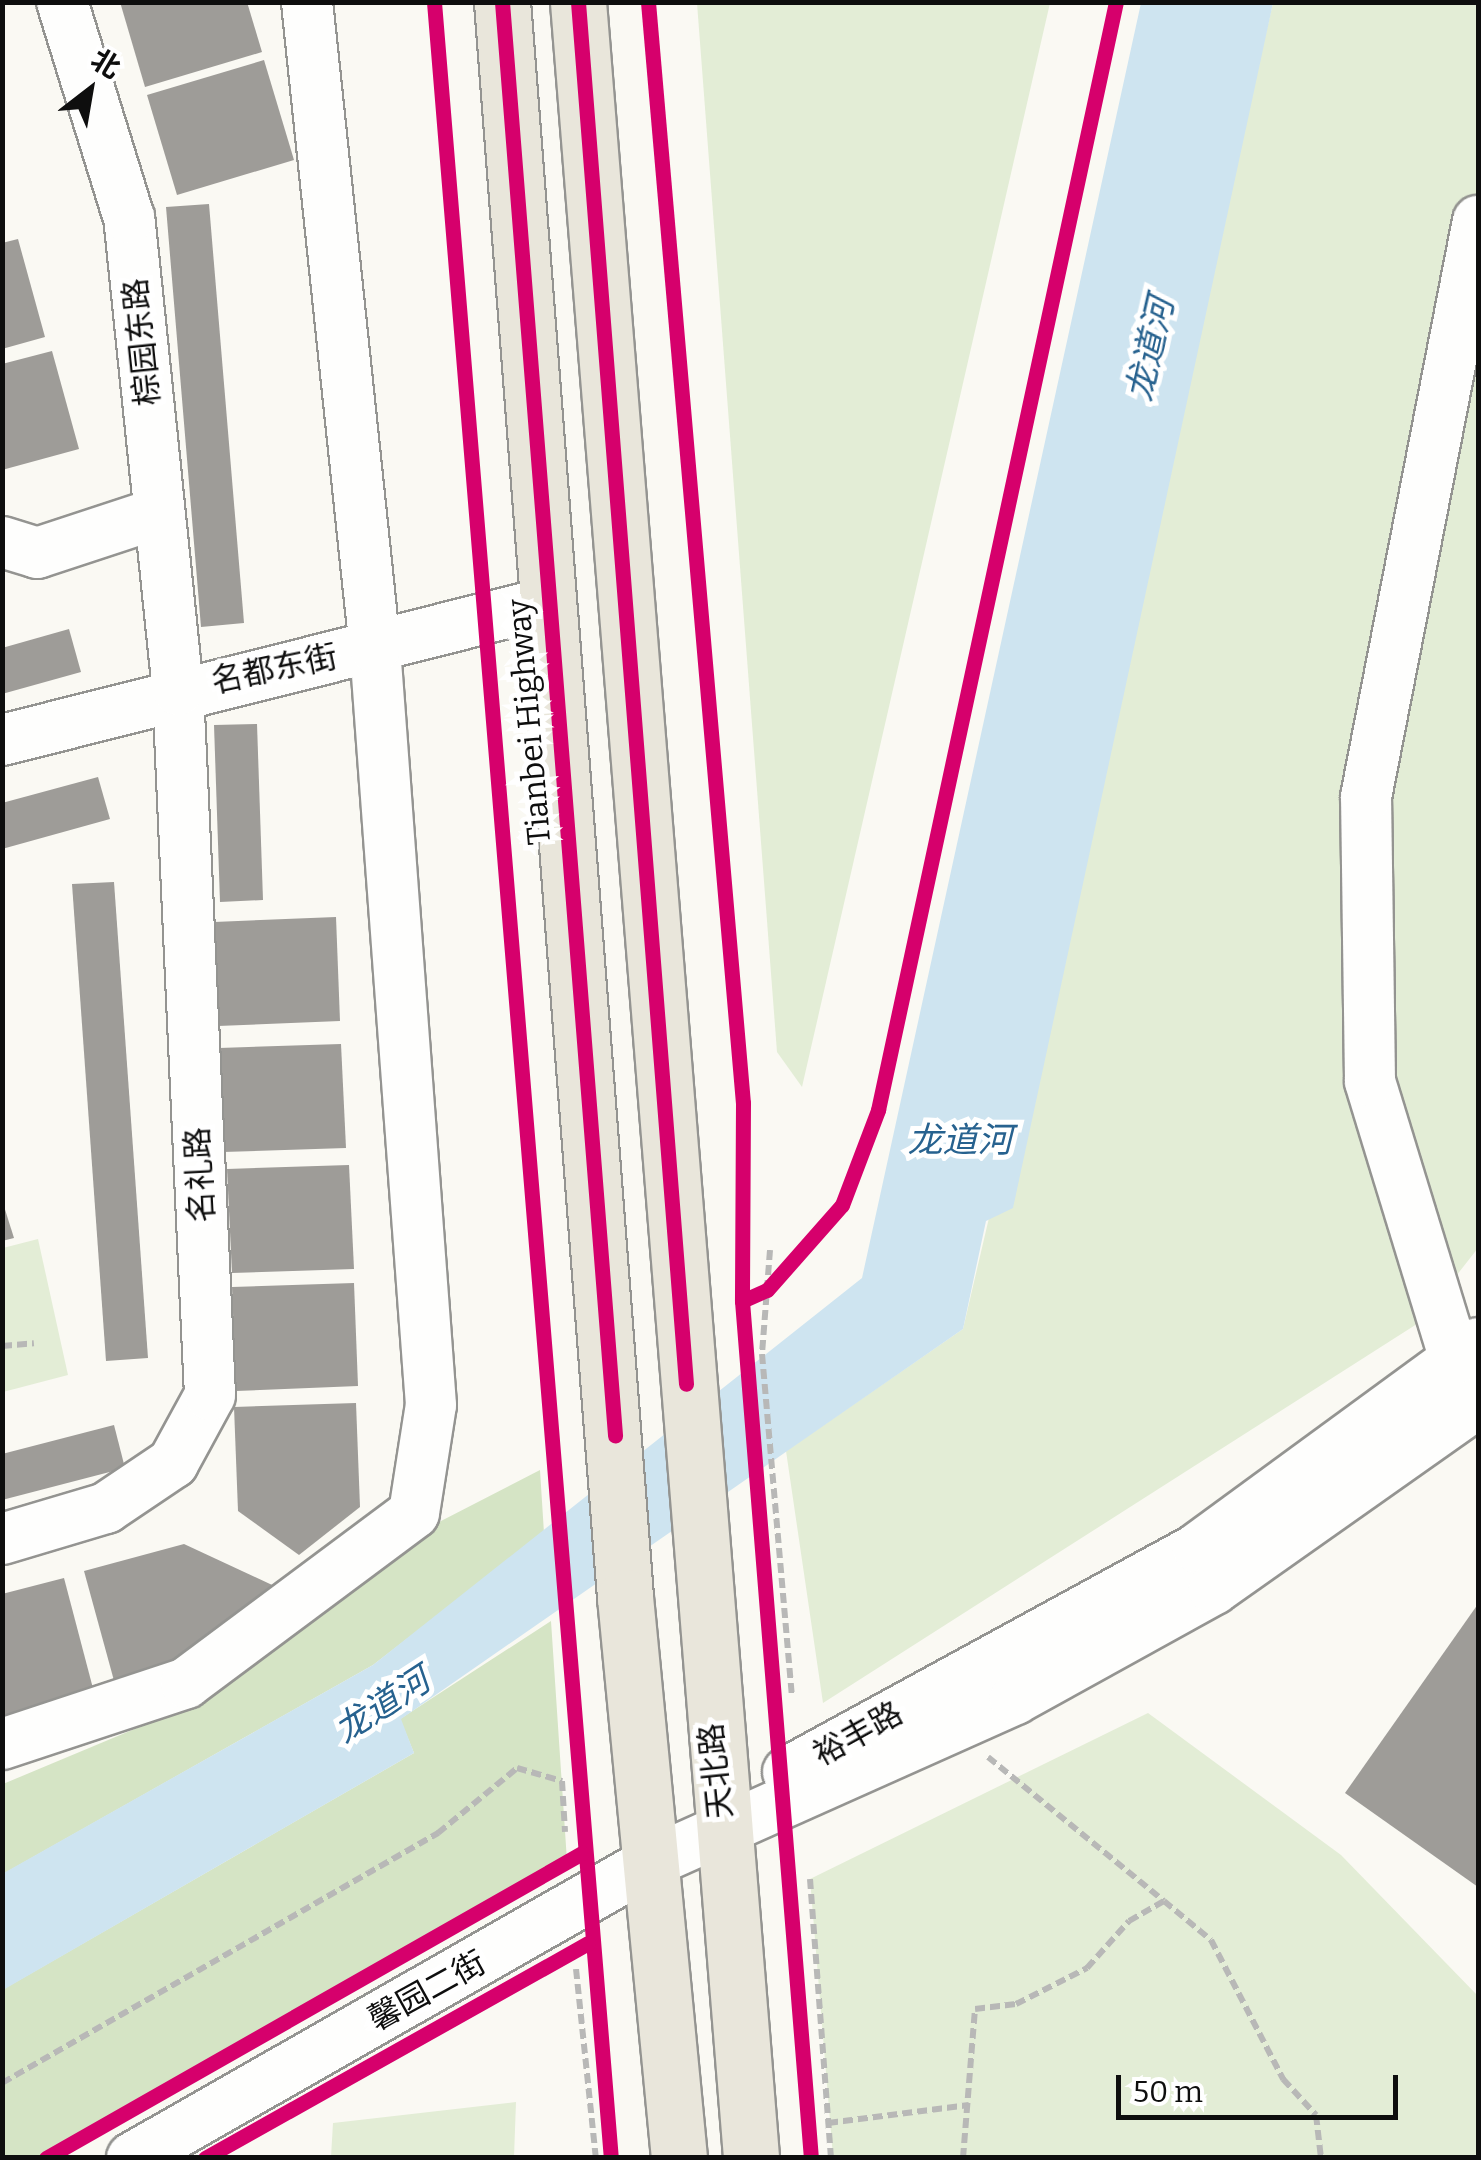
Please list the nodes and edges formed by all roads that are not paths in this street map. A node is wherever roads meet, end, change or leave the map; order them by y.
1 (62, 2) edge
2 (307, 2) edge
3 (502, 2) edge
4 (578, 2) edge
5 (1478, 221) edge
6 (159, 513) junction
7 (2, 542) edge
8 (546, 603) junction
9 (374, 648) junction
10 (178, 690) junction
11 (2, 740) edge
12 (1471, 1371) edge
13 (2, 1539) edge
14 (2, 1744) edge
15 (722, 1826) junction
16 (651, 1862) junction
17 (132, 2158) edge
18 (679, 2158) edge
19 (750, 2158) edge

1 - 6 street, 棕园东路
2 - 9 street
3 - 8 main road, Tianbei Highway
4 - 15 main road, 天北路
5 - 12 street
6 - 7 street
6 - 10 street, 棕园东路
8 - 9 street, 名都东街
8 - 16 main road, Tianbei Highway
9 - 10 street, 名都东街
9 - 14 street
10 - 11 street, 名都东街
10 - 13 street, 名礼路
12 - 15 street, 裕丰路
12 - 15 street, 裕丰路
15 - 16 street, 馨园二街
15 - 19 main road, 天北路
16 - 17 street, 馨园二街
16 - 18 main road

